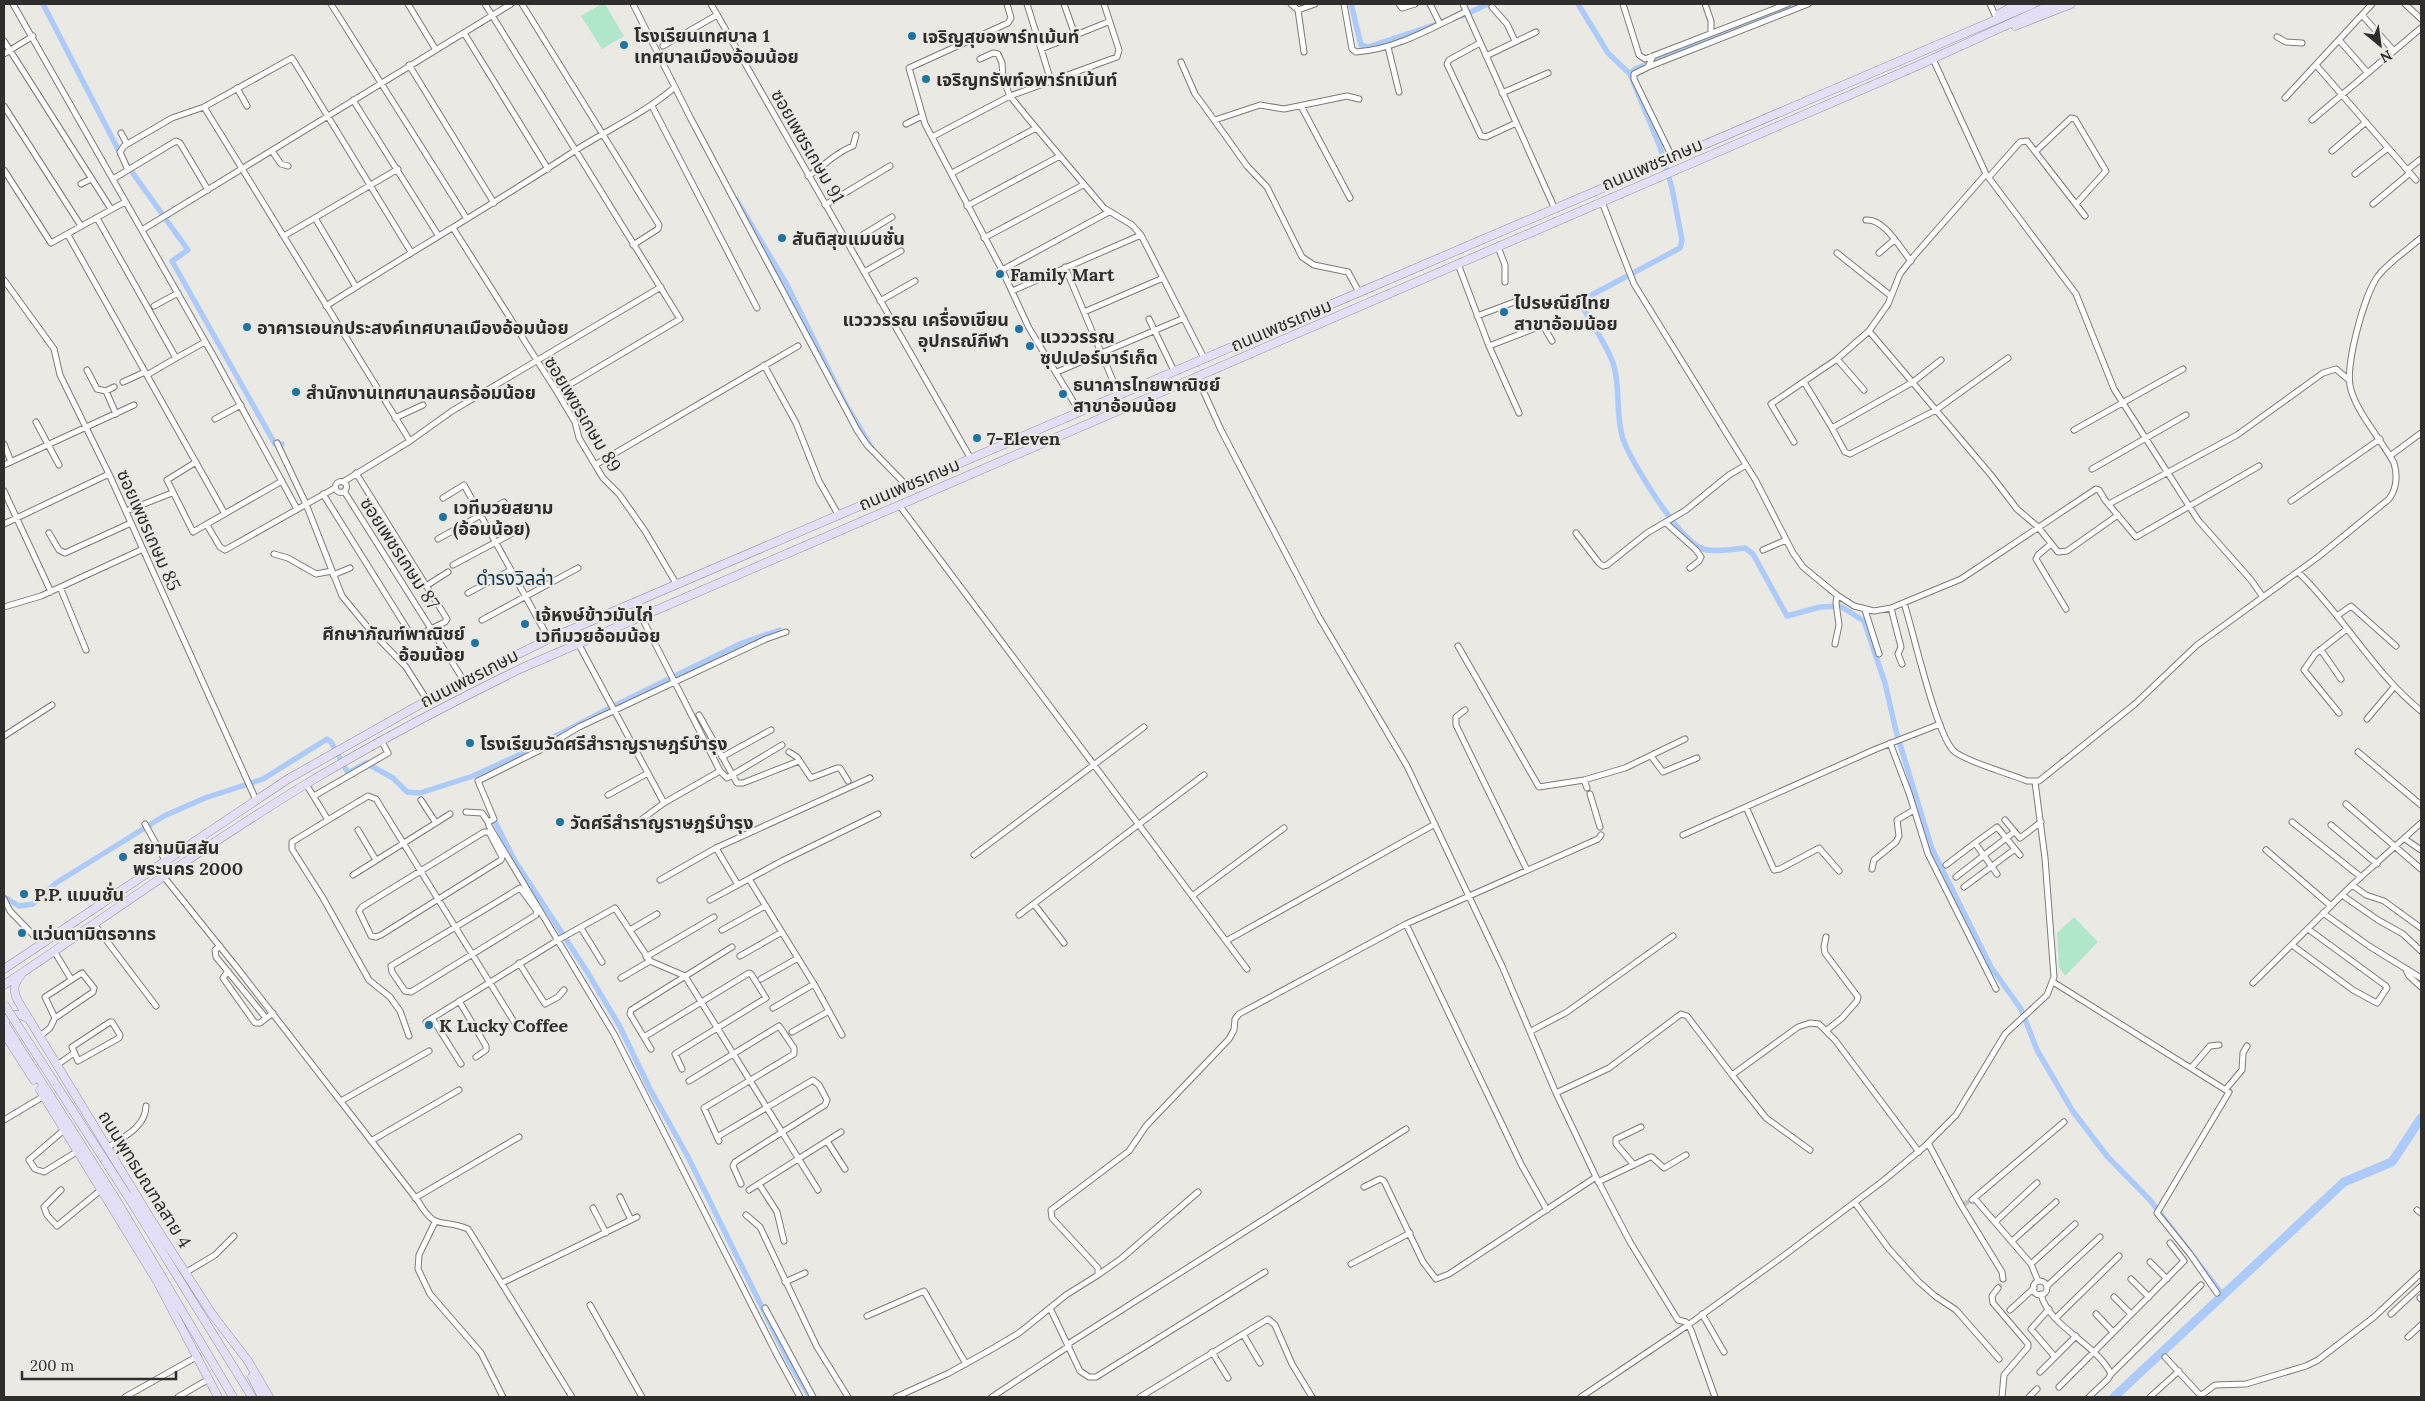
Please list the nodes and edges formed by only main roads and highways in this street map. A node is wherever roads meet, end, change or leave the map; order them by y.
1 (2017, 4) edge
2 (2033, 4) edge
3 (2053, 4) edge
4 (2071, 4) edge
5 (1972, 30) junction
6 (1976, 40) junction
7 (515, 656) junction
8 (522, 668) junction
9 (464, 681) junction
10 (442, 692) junction
11 (471, 693) junction
12 (449, 704) junction
13 (4, 960) edge
14 (15, 960) junction
15 (4, 969) edge
16 (23, 972) junction
17 (4, 985) edge
18 (4, 1004) edge
19 (29, 1019) junction
20 (4, 1023) edge
21 (4, 1033) edge
22 (232, 1340) junction
23 (234, 1366) junction
24 (220, 1397) edge
25 (233, 1397) edge
26 (252, 1397) edge
27 (260, 1397) edge
28 (269, 1397) edge

1 - 5 main road, ถนนเพชรเกษม
2 - 5 main road, ถนนเพชรเกษม
3 - 6 main road, ถนนเพชรเกษม
4 - 6 main road, ถนนเพชรเกษม
5 - 7 main road, ถนนเพชรเกษม
6 - 8 main road, ถนนเพชรเกษม
7 - 8 main road
7 - 9 main road, ถนนเพชรเกษม
8 - 11 main road, ถนนเพชรเกษม
9 - 10 main road, ถนนเพชรเกษม
9 - 11 main road
10 - 12 main road
10 - 14 main road, ถนนเพชรเกษม
11 - 12 main road, ถนนเพชรเกษม
12 - 16 main road, ถนนเพชรเกษม
13 - 14 main road
14 - 15 main road, ถนนเพชรเกษม
16 - 17 main road, ถนนเพชรเกษม
16 - 19 main road, ถนนพุทธมณฑลสาย 4
18 - 23 main road, ถนนพุทธมณฑลสาย 4, bridge
19 - 20 main road
19 - 22 main road, ถนนพุทธมณฑลสาย 4
20 - 25 main road, ถนนพุทธมณฑลสาย 4
21 - 24 main road
22 - 27 main road
22 - 28 main road, ถนนพุทธมณฑลสาย 4
23 - 26 main road, ถนนพุทธมณฑลสาย 4
23 - 27 main road

